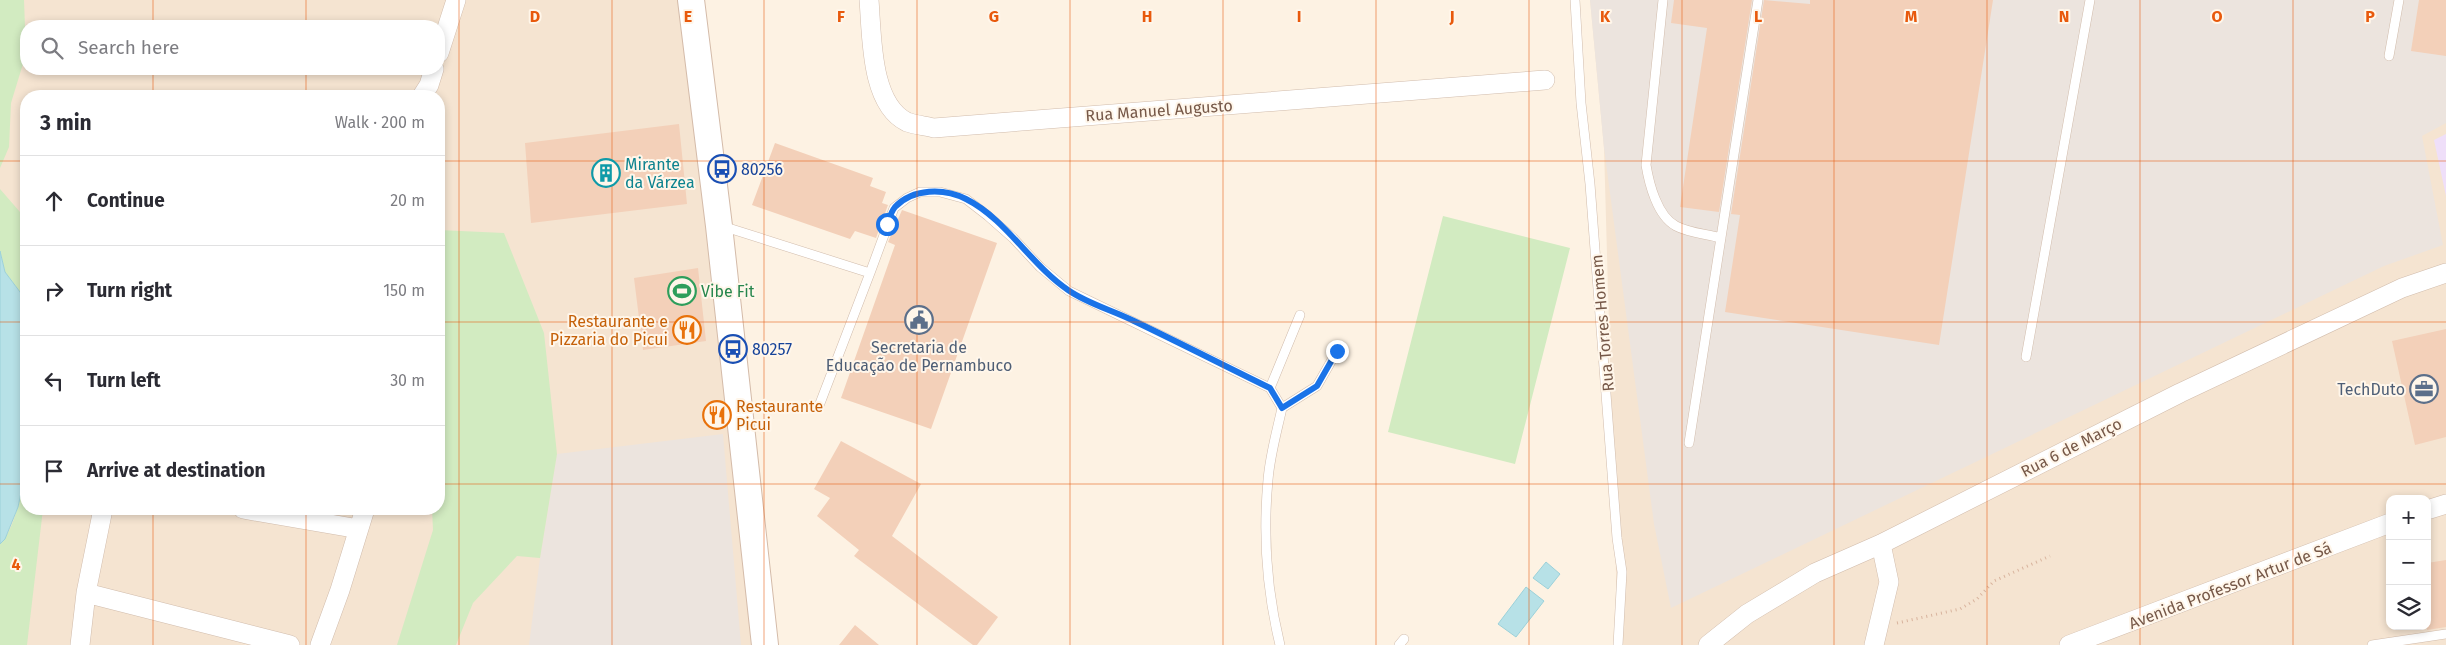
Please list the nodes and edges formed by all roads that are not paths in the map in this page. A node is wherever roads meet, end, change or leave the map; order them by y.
1 (456, 0) edge
2 (691, 0) edge
3 (869, 0) edge
4 (1575, 0) edge
5 (1663, 0) edge
6 (1758, 0) edge
7 (2090, 0) edge
8 (2399, 0) edge
9 (445, 34) edge
10 (2389, 56) dead end
11 (432, 75) edge
12 (1545, 80) dead end
13 (426, 90) edge
14 (719, 226) junction
15 (1721, 238) junction
16 (870, 273) junction
17 (2446, 273) edge
18 (1300, 315) dead end
19 (1337, 351) dead end
20 (2026, 356) dead end
21 (1270, 388) junction
22 (819, 406) dead end
23 (1282, 408) junction
24 (1689, 443) dead end
25 (2446, 504) edge
26 (2431, 509) edge
27 (102, 515) edge
28 (278, 515) edge
29 (363, 515) edge
30 (2386, 526) edge
31 (359, 529) junction
32 (1881, 544) junction
33 (86, 592) junction
34 (2446, 634) edge
35 (1875, 636) edge
36 (2389, 644) edge
37 (80, 645) edge
38 (290, 645) edge
39 (320, 645) edge
40 (765, 645) edge
41 (1280, 645) edge
42 (1618, 645) edge
43 (1708, 645) edge
44 (2069, 645) edge
45 (2372, 645) edge

1 - 9 street
2 - 14 main road
3 - 12 street, Rua Manuel Augusto
4 - 42 lane, Rua Torres Homem
5 - 15 lane
6 - 15 lane
7 - 20 lane
8 - 10 lane
11 - 13 street
14 - 16 lane
14 - 40 main road
15 - 24 lane
16 - 21 lane
16 - 22 lane
17 - 32 street, Rua 6 de Março
18 - 21 lane
19 - 23 lane
21 - 23 lane
23 - 41 lane
25 - 26 street
27 - 33 street
28 - 31 street
29 - 31 street
30 - 44 street, Avenida Professor Artur de Sá
31 - 39 street
32 - 35 street
32 - 43 street, Rua 6 de Março
33 - 37 street
33 - 38 street
34 - 36 lane
36 - 45 lane

